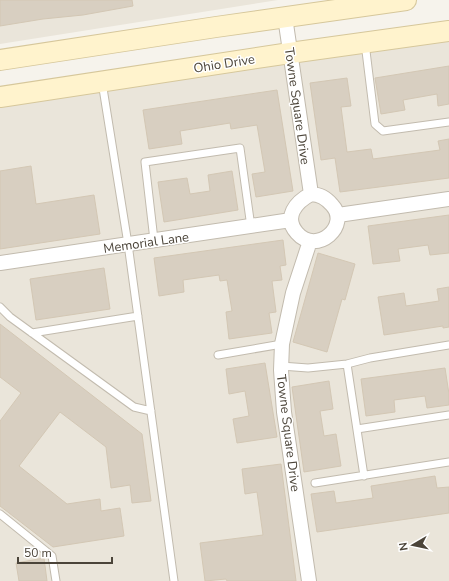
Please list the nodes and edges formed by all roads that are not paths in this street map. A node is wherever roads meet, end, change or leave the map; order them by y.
1 (406, 0) edge
2 (285, 17) junction
3 (449, 31) edge
4 (365, 43) junction
5 (290, 53) junction
6 (0, 60) edge
7 (102, 82) junction
8 (0, 97) edge
9 (449, 122) edge
10 (311, 194) junction
11 (449, 199) edge
12 (338, 215) junction
13 (291, 220) junction
14 (251, 227) junction
15 (154, 240) junction
16 (310, 241) junction
17 (128, 244) junction
18 (0, 263) edge
19 (0, 307) edge
20 (138, 316) junction
21 (32, 333) junction
22 (282, 344) junction
23 (449, 345) edge
24 (218, 356) dead end
25 (347, 364) junction
26 (281, 366) junction
27 (151, 411) junction
28 (449, 415) edge
29 (356, 429) junction
30 (449, 462) edge
31 (364, 476) junction
32 (315, 483) dead end
33 (0, 514) edge
34 (56, 581) edge
35 (174, 581) edge
36 (309, 581) edge

1 - 2 main road
2 - 5 street, Towne Square Drive
2 - 6 main road
3 - 4 main road, Ohio Drive
4 - 5 main road, Ohio Drive
4 - 9 lane
5 - 7 main road, Ohio Drive
5 - 10 street, Towne Square Drive
7 - 8 main road, Ohio Drive
7 - 17 lane
10 - 12 street
10 - 13 street
11 - 12 street
12 - 16 street
13 - 14 street, Memorial Lane
13 - 16 street
14 - 15 street, Memorial Lane
14 - 15 lane
15 - 17 street, Memorial Lane
16 - 22 street, Towne Square Drive
17 - 18 street, Memorial Lane
17 - 20 lane
19 - 21 lane
20 - 21 lane
20 - 27 lane
21 - 27 lane
22 - 24 lane
22 - 26 street, Towne Square Drive
23 - 25 lane
25 - 26 lane
25 - 29 lane
26 - 36 street, Towne Square Drive
27 - 35 lane
28 - 29 lane
29 - 31 lane
30 - 31 lane
31 - 32 lane
33 - 34 lane

